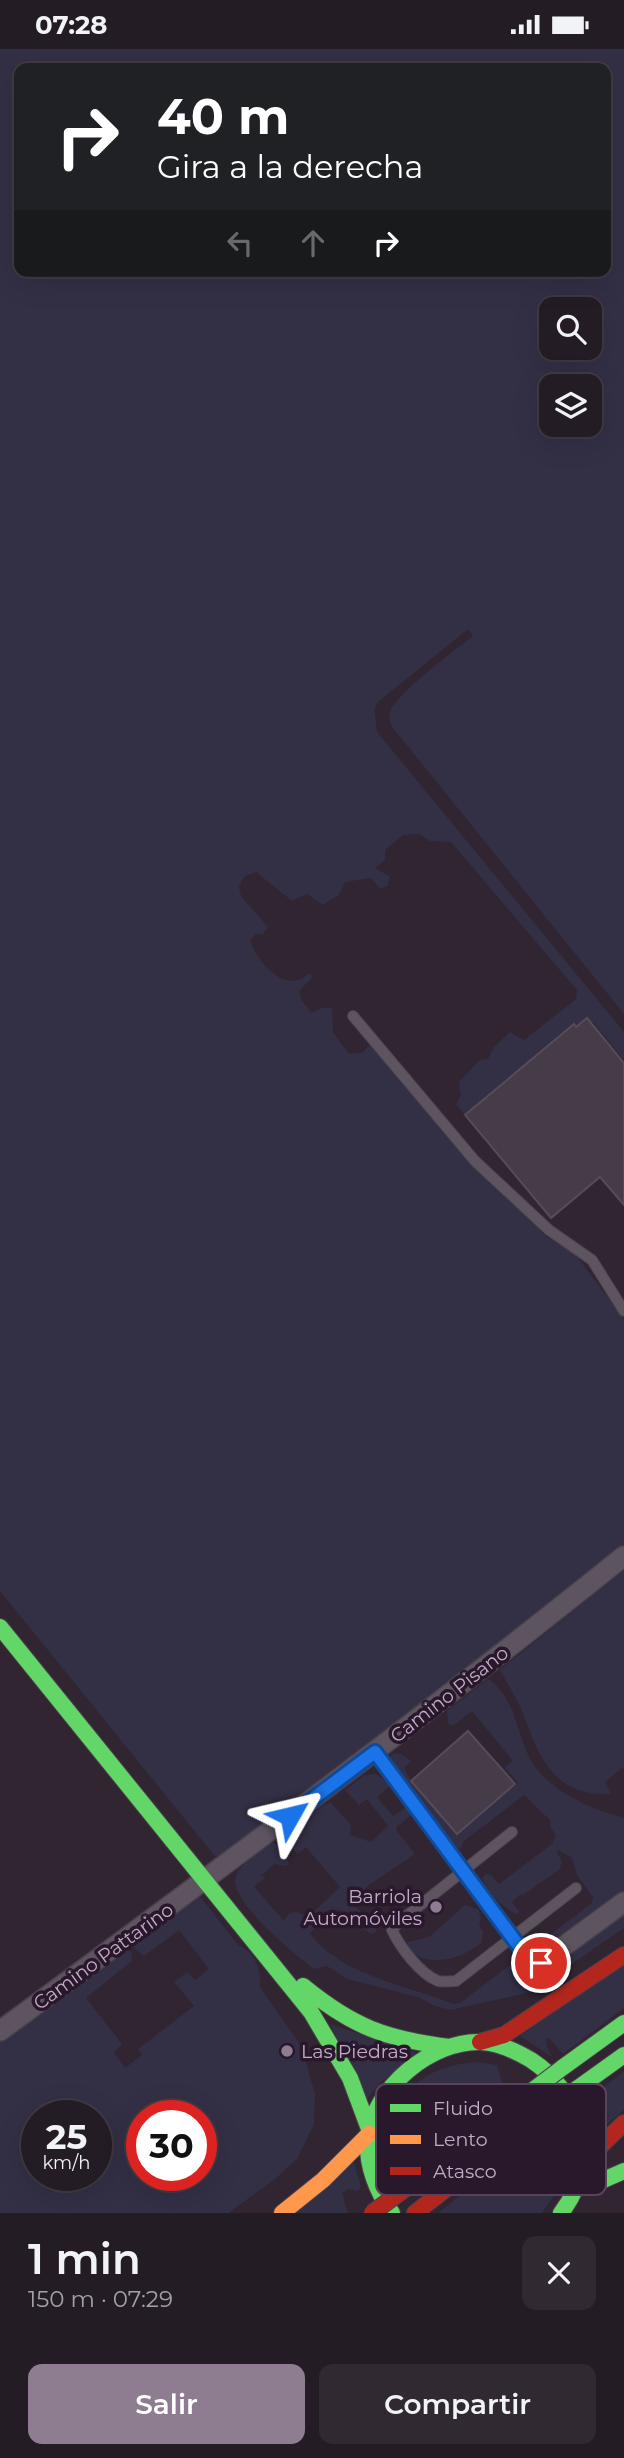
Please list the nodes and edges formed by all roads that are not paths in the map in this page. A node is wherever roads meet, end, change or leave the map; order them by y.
1 (353, 1016) dead end
2 (624, 1311) edge
3 (624, 1556) edge
4 (0, 1627) edge
5 (375, 1752) junction
6 (512, 1832) dead end
7 (464, 1871) junction
8 (205, 1881) junction
9 (576, 1888) dead end
10 (624, 1902) edge
11 (513, 1937) junction
12 (260, 1948) junction
13 (624, 1955) edge
14 (541, 1963) joint
15 (624, 2023) edge
16 (0, 2031) edge
17 (480, 2042) junction
18 (449, 2047) junction
19 (624, 2055) edge
20 (397, 2084) edge
21 (541, 2084) edge
22 (558, 2084) edge
23 (584, 2084) edge
24 (376, 2111) edge
25 (624, 2123) edge
26 (369, 2131) junction
27 (606, 2140) edge
28 (624, 2171) edge
29 (606, 2180) edge
30 (376, 2184) edge
31 (380, 2195) edge
32 (397, 2195) edge
33 (438, 2195) edge
34 (571, 2195) edge
35 (574, 2195) edge
36 (420, 2209) edge
37 (282, 2213) edge
38 (372, 2213) edge
39 (392, 2213) edge
40 (561, 2213) edge
41 (570, 2213) edge

1 - 2 lane
3 - 5 street, Camino Pisano
4 - 8 main road
5 - 7 lane
5 - 8 street, Camino Pisano
6 - 7 lane
7 - 11 lane
7 - 11 lane
8 - 12 main road
8 - 16 street, Camino Pattarino
9 - 11 lane
10 - 14 street
11 - 14 lane
12 - 18 main road
12 - 26 main road
13 - 17 main road
15 - 21 main road, bridge
17 - 18 main road
17 - 22 main road
18 - 20 main road
19 - 23 main road, bridge
24 - 26 main road
25 - 27 main road
26 - 30 main road
26 - 37 main road
28 - 29 main road
31 - 39 main road
32 - 38 main road, bridge
33 - 36 main road, bridge
34 - 40 main road
35 - 41 main road

